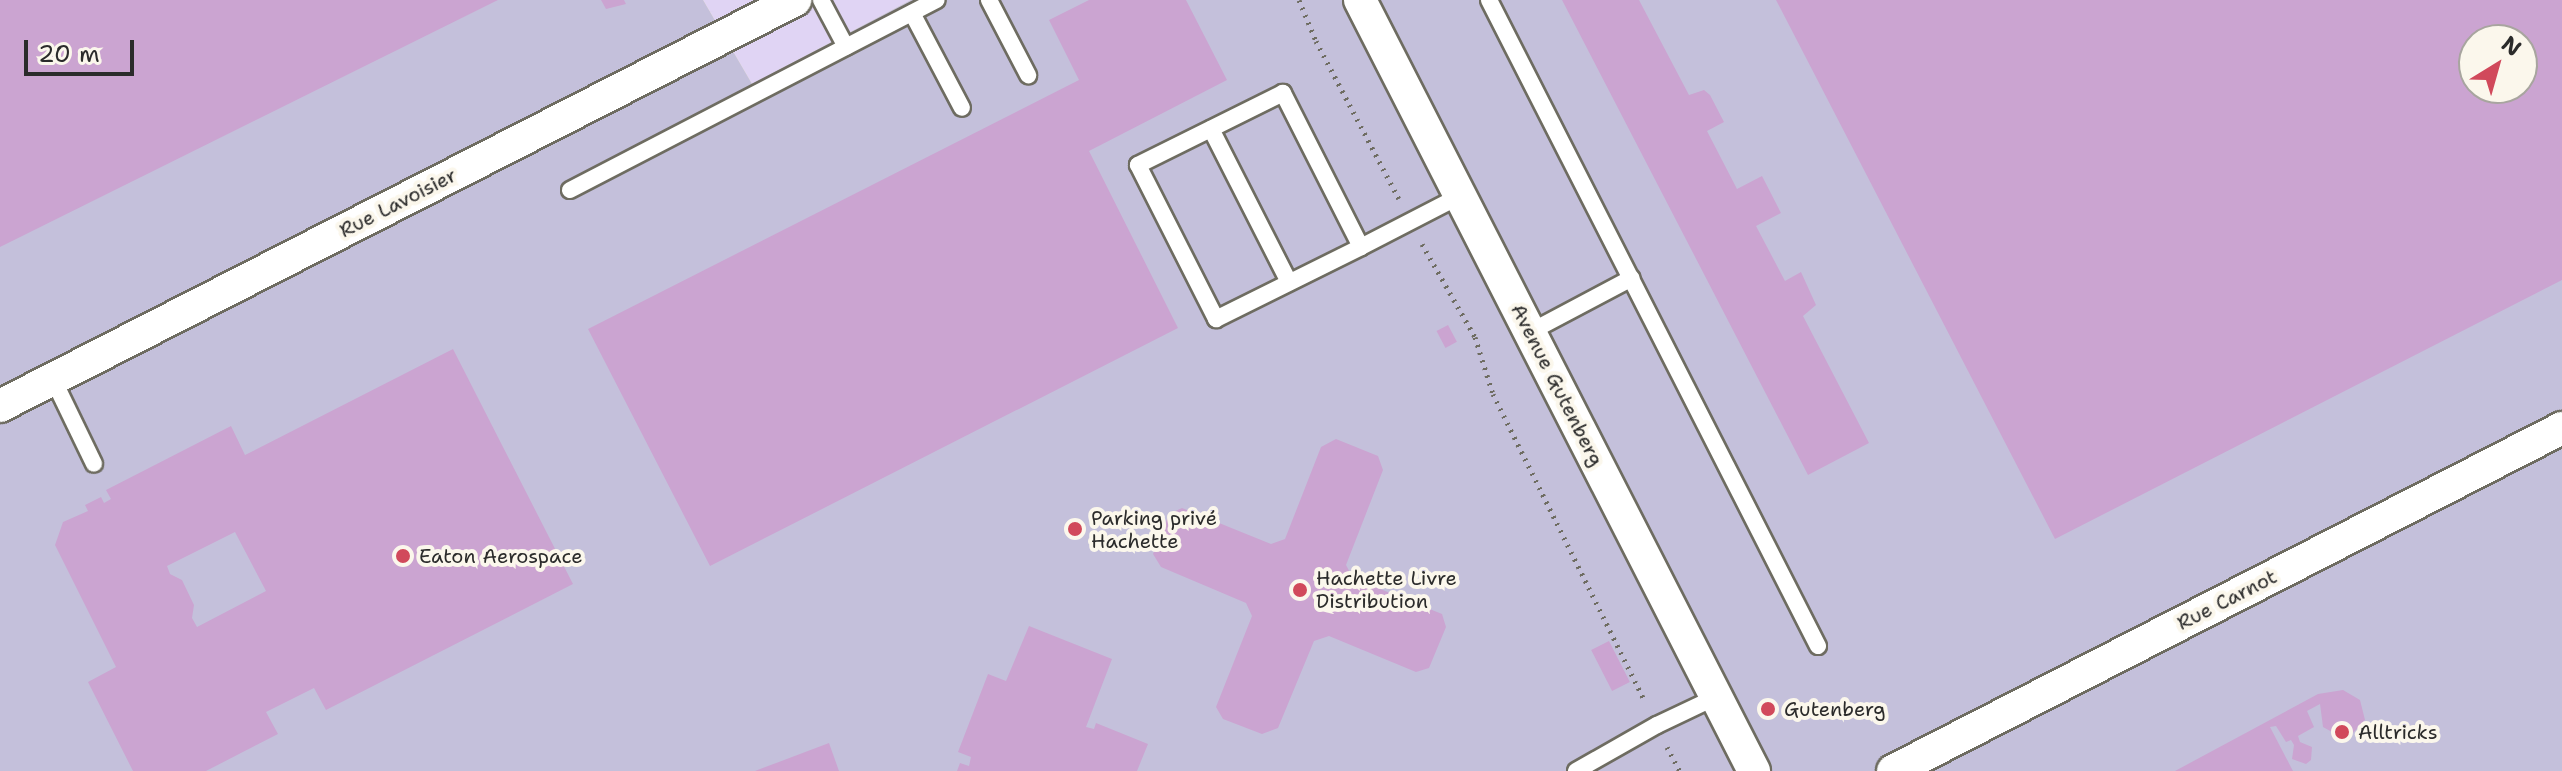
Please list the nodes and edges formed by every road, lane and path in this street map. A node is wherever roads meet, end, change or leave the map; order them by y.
1 (795, 0) edge
2 (821, 0) edge
3 (937, 0) edge
4 (989, 0) edge
5 (1299, 0) edge
6 (1360, 0) edge
7 (1489, 0) edge
8 (912, 13) junction
9 (846, 47) junction
10 (1028, 75) dead end
11 (962, 108) dead end
12 (1211, 129) junction
13 (570, 190) dead end
14 (1460, 196) junction
15 (1411, 221) junction
16 (1361, 247) junction
17 (1632, 278) junction
18 (1289, 282) junction
19 (1530, 332) junction
20 (53, 379) junction
21 (0, 406) edge
22 (2562, 428) edge
23 (94, 464) dead end
24 (1818, 646) dead end
25 (1716, 697) junction
26 (1657, 725) junction
27 (1576, 771) edge
28 (1680, 771) edge
29 (1754, 771) edge
30 (1893, 771) edge

1 - 20 street, Rue Lavoisier
2 - 9 lane
3 - 8 lane
4 - 10 lane
5 - 15 path
6 - 14 street, Avenue Gutenberg
7 - 17 lane
8 - 9 lane
8 - 11 lane
9 - 13 lane
12 - 16 lane
12 - 18 lane
12 - 18 lane
14 - 15 lane
14 - 19 street, Avenue Gutenberg
15 - 16 lane
15 - 26 path
16 - 18 lane
17 - 19 lane
17 - 24 lane
19 - 25 street, Avenue Gutenberg
20 - 21 street, Rue Lavoisier
20 - 23 lane
22 - 30 street, Rue Carnot
25 - 26 lane
25 - 29 street, Avenue Gutenberg
26 - 27 lane
26 - 28 path

